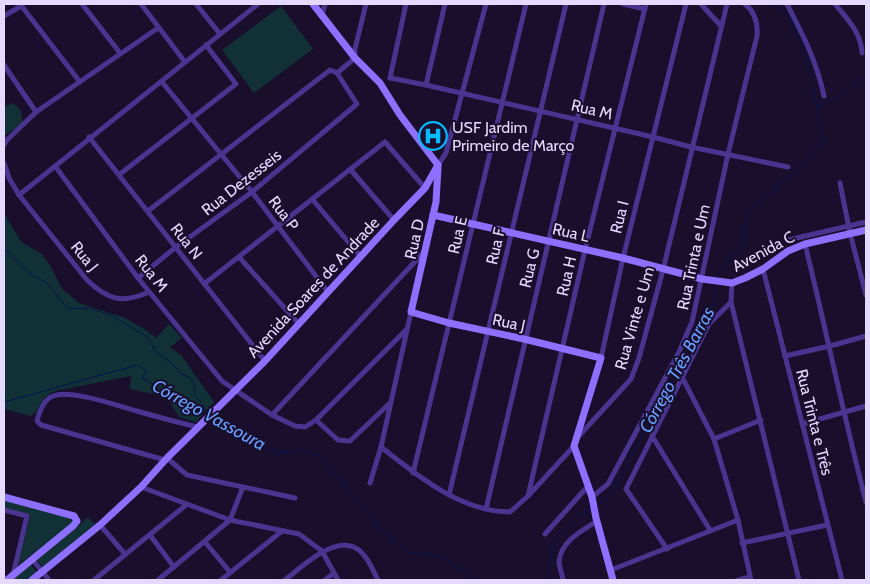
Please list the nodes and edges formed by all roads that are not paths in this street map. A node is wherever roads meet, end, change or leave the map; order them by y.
1 (82, 4) edge
2 (141, 4) edge
3 (196, 4) edge
4 (258, 4) edge
5 (313, 4) edge
6 (325, 4) edge
7 (366, 4) edge
8 (406, 4) edge
9 (446, 4) edge
10 (486, 4) edge
11 (526, 4) edge
12 (566, 4) edge
13 (604, 4) edge
14 (623, 4) edge
15 (686, 4) edge
16 (701, 4) edge
17 (727, 4) edge
18 (745, 4) edge
19 (787, 4) edge
20 (835, 4) edge
21 (20, 5) edge
22 (645, 6) edge
23 (322, 15) junction
24 (4, 16) edge
25 (720, 25) junction
26 (158, 28) junction
27 (220, 34) junction
28 (206, 46) junction
29 (120, 53) junction
30 (862, 53) dead end
31 (355, 58) junction
32 (185, 62) junction
33 (4, 65) edge
34 (337, 73) junction
35 (390, 78) junction
36 (80, 82) junction
37 (162, 82) junction
38 (380, 83) junction
39 (426, 85) junction
40 (461, 93) junction
41 (824, 96) dead end
42 (502, 103) junction
43 (540, 111) junction
44 (36, 112) junction
45 (193, 118) junction
46 (577, 120) junction
47 (615, 129) junction
48 (89, 137) junction
49 (653, 137) junction
50 (4, 145) edge
51 (691, 147) junction
52 (221, 154) junction
53 (728, 154) junction
54 (4, 163) edge
55 (438, 165) junction
56 (55, 166) junction
57 (788, 167) dead end
58 (350, 169) junction
59 (120, 174) junction
60 (840, 183) dead end
61 (426, 188) junction
62 (252, 192) junction
63 (19, 195) junction
64 (312, 199) junction
65 (148, 211) junction
66 (433, 215) junction
67 (394, 220) junction
68 (866, 222) edge
69 (472, 224) junction
70 (278, 226) junction
71 (850, 230) junction
72 (866, 230) edge
73 (511, 233) junction
74 (788, 240) dead end
75 (548, 241) junction
76 (805, 244) junction
77 (176, 247) junction
78 (585, 250) junction
79 (425, 251) junction
80 (239, 257) junction
81 (361, 257) junction
82 (623, 258) junction
83 (763, 269) junction
84 (662, 270) junction
85 (138, 278) junction
86 (702, 279) junction
87 (732, 282) junction
88 (204, 284) junction
89 (149, 292) junction
90 (328, 292) junction
91 (866, 295) edge
92 (731, 302) junction
93 (411, 312) junction
94 (449, 323) junction
95 (299, 324) junction
96 (406, 330) junction
97 (487, 332) junction
98 (866, 336) edge
99 (524, 339) junction
100 (830, 346) junction
101 (562, 349) junction
102 (785, 356) junction
103 (601, 358) junction
104 (265, 361) junction
105 (682, 377) junction
106 (234, 391) junction
107 (390, 403) junction
108 (866, 406) edge
109 (844, 412) junction
110 (272, 415) junction
111 (316, 420) junction
112 (760, 420) junction
113 (802, 424) junction
114 (200, 425) junction
115 (652, 436) junction
116 (578, 437) junction
117 (714, 439) junction
118 (574, 446) junction
119 (381, 447) junction
120 (166, 459) junction
121 (413, 473) junction
122 (370, 483) dead end
123 (589, 485) junction
124 (141, 487) junction
125 (243, 487) junction
126 (449, 495) junction
127 (528, 496) junction
128 (4, 497) edge
129 (294, 498) dead end
130 (593, 500) junction
131 (866, 502) edge
132 (186, 505) junction
133 (486, 509) junction
134 (4, 510) edge
135 (230, 520) junction
136 (597, 520) junction
137 (738, 520) junction
138 (100, 525) junction
139 (828, 525) junction
140 (710, 530) junction
141 (282, 531) junction
142 (788, 533) junction
143 (545, 534) dead end
144 (150, 535) junction
145 (204, 542) junction
146 (742, 544) junction
147 (667, 549) junction
148 (322, 551) junction
149 (125, 554) junction
150 (32, 559) junction
151 (174, 567) junction
152 (611, 570) junction
153 (42, 572) junction
154 (230, 572) junction
155 (334, 573) junction
156 (13, 575) junction
157 (223, 579) edge
158 (751, 579) edge
159 (7, 580) edge
160 (32, 580) edge
161 (49, 580) edge
162 (94, 580) edge
163 (158, 580) edge
164 (285, 580) edge
165 (324, 580) edge
166 (338, 580) edge
167 (378, 580) edge
168 (563, 580) edge
169 (613, 580) edge
170 (738, 580) edge
171 (799, 580) edge
172 (842, 580) edge

1 - 29 street
2 - 26 street
3 - 27 street
4 - 27 street
5 - 23 street
6 - 23 street
7 - 31 street
8 - 35 street
9 - 39 street
10 - 40 street, Rua D
11 - 42 street, Rua E
12 - 43 street, Rua F
13 - 46 street, Rua G
14 - 22 street
15 - 49 street, Rua I
16 - 25 street
17 - 25 street, Rua Vinte e Um
18 - 53 street, Rua Trinta e Um
19 - 41 street
20 - 30 street
21 - 24 street
21 - 36 street
22 - 47 street, Rua H
23 - 31 street
25 - 51 street, Rua Vinte e Um
26 - 29 street
26 - 32 street
27 - 28 street
28 - 32 street
28 - 45 street
29 - 36 street
31 - 34 street
31 - 38 street
32 - 37 street
33 - 44 street
34 - 52 street
34 - 62 street, Rua Dezesseis
35 - 38 street
35 - 39 street, Rua M
36 - 44 street
37 - 45 street, Rua P
37 - 48 street
38 - 55 street
39 - 40 street, Rua M
40 - 42 street, Rua M
40 - 55 street, Rua D
42 - 43 street, Rua M
42 - 69 street, Rua E
43 - 46 street, Rua M
43 - 73 street, Rua F
44 - 50 street
45 - 52 street, Rua P
45 - 59 street
46 - 47 street, Rua M
46 - 75 street, Rua G
47 - 49 street, Rua M
47 - 78 street, Rua H
48 - 56 street
48 - 59 street, Rua N
49 - 51 street, Rua M
49 - 82 street, Rua I
51 - 53 street, Rua M
51 - 84 street, Rua Vinte e Um
52 - 62 street, Rua P
52 - 65 street
53 - 57 street, Rua M
53 - 86 street, Rua Trinta e Um
54 - 63 street, Rua J
55 - 61 street, Avenida Soares de Andrade
55 - 66 street, Rua D
56 - 63 street
56 - 85 street, Rua M
58 - 61 street
58 - 64 street
58 - 67 street
59 - 65 street, Rua N
60 - 71 street
61 - 67 street, Avenida Soares de Andrade
62 - 70 street, Rua P
62 - 77 street, Rua Dezesseis
63 - 89 street, Rua J
64 - 70 street
64 - 81 street
65 - 77 street, Rua N
66 - 69 street, Rua L
66 - 79 street, Rua D
67 - 81 street, Avenida Soares de Andrade
68 - 71 street
69 - 73 street, Rua L
69 - 94 street, Rua E
70 - 80 street
70 - 90 street, Rua P
71 - 72 street, Avenida C
71 - 74 street
71 - 76 street, Avenida C
71 - 91 street
73 - 75 street, Rua L
73 - 97 street, Rua F
75 - 78 street, Rua L
75 - 99 street, Rua G
76 - 83 street, Avenida C
76 - 100 street
77 - 85 street, Rua Dezesseis
77 - 88 street, Rua N
78 - 82 street, Rua L
78 - 101 street, Rua H
79 - 93 street, Rua D
79 - 110 street
80 - 88 street
80 - 95 street
81 - 90 street, Avenida Soares de Andrade
82 - 84 street, Rua L
82 - 103 street, Rua I
83 - 87 street, Avenida C
83 - 102 street, Rua Trinta e Três
84 - 86 street, Rua L
84 - 116 street, Rua Vinte e Um
85 - 89 street, Rua M
86 - 87 street, Avenida C
86 - 130 street, Rua Trinta e Um
87 - 92 street
88 - 104 street, Rua N
89 - 106 street, Rua M
90 - 95 street, Avenida Soares de Andrade
92 - 105 street
92 - 112 street
93 - 94 street, Rua J
93 - 96 street, Rua D
94 - 97 street, Rua J
94 - 121 street, Rua E
95 - 104 street, Avenida Soares de Andrade
96 - 107 street, Rua D
96 - 111 street
97 - 99 street, Rua J
97 - 126 street, Rua F
98 - 100 street
99 - 101 street, Rua J
99 - 133 street, Rua G
100 - 102 street
100 - 109 street
101 - 103 street, Rua J
101 - 127 street, Rua H
102 - 113 street, Rua Trinta e Três
103 - 116 street, Rua I
104 - 106 street, Avenida Soares de Andrade
105 - 115 street
105 - 117 street
106 - 110 street, Rua M
106 - 114 street, Avenida Soares de Andrade
107 - 111 street
107 - 119 street, Rua D
108 - 109 street
109 - 113 street
109 - 131 street
110 - 111 street, Rua M
112 - 117 street
112 - 142 street
113 - 139 street, Rua Trinta e Três
114 - 120 street, Avenida Soares de Andrade
114 - 120 street
115 - 140 street
115 - 147 street
116 - 118 street, Rua Vinte e Um
117 - 137 street
118 - 123 street
118 - 127 street, Rua Vinte e Um
119 - 121 street, Rua Vinte e Um
119 - 122 street, Rua D
120 - 124 street, Avenida Soares de Andrade
120 - 125 street
121 - 126 street, Rua Vinte e Um
123 - 130 street
123 - 143 street
124 - 132 street
124 - 138 street, Avenida Soares de Andrade
125 - 129 street
125 - 135 street
126 - 133 street, Rua Vinte e Um
127 - 133 street, Rua Vinte e Um
128 - 150 street
130 - 136 street
132 - 135 street
132 - 144 street
134 - 156 street
135 - 141 street
135 - 145 street
136 - 152 street
136 - 168 street
137 - 140 street
137 - 146 street
138 - 149 street
138 - 153 street, Avenida Soares de Andrade
139 - 142 street
139 - 172 street, Rua Trinta e Três
140 - 147 street
141 - 148 street
141 - 154 street
142 - 146 street
142 - 171 street
144 - 149 street
144 - 151 street
145 - 151 street
145 - 154 street
146 - 158 street
147 - 152 street
148 - 155 street
148 - 164 street
148 - 167 street
149 - 162 street
150 - 153 street
150 - 156 street
151 - 163 street
152 - 169 street
153 - 160 street, Avenida Soares de Andrade
153 - 161 street
154 - 157 street
155 - 165 street
155 - 166 street
156 - 159 street
158 - 170 street

